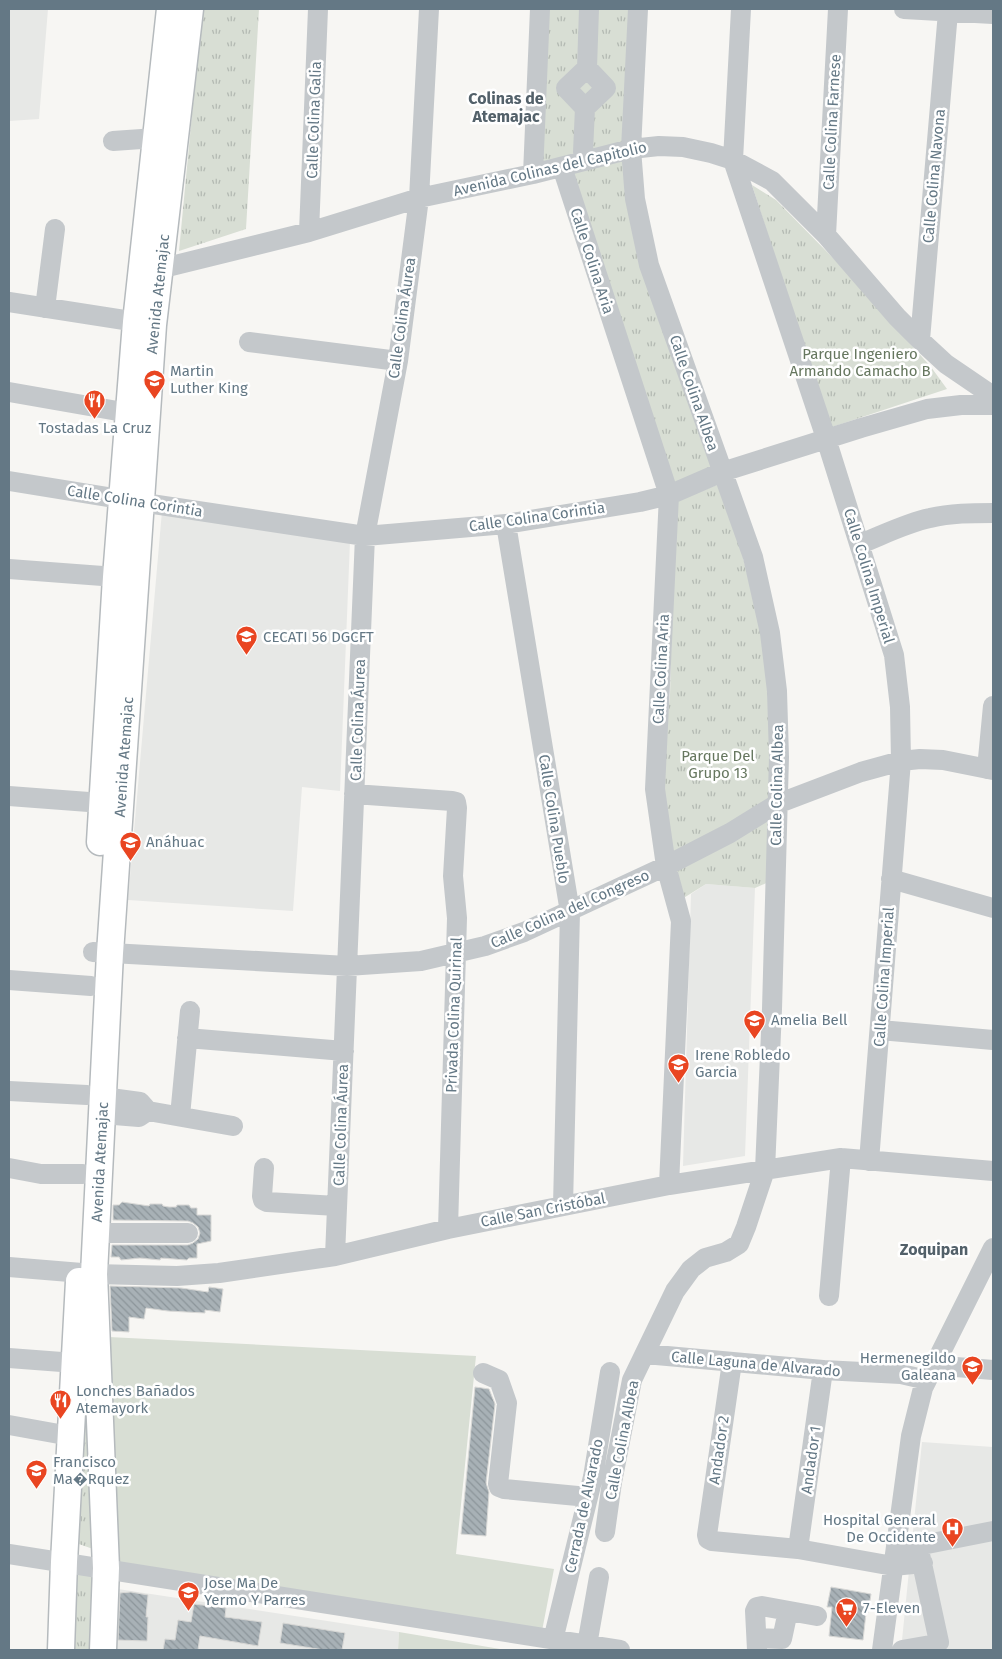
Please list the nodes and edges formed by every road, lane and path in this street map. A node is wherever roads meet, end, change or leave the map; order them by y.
1 (170, 9) edge
2 (190, 9) edge
3 (318, 9) edge
4 (429, 9) edge
5 (540, 9) edge
6 (589, 9) edge
7 (638, 9) edge
8 (741, 9) edge
9 (838, 9) edge
10 (904, 9) edge
11 (948, 12) junction
12 (993, 14) edge
13 (586, 68) junction
14 (585, 108) junction
15 (156, 138) junction
16 (113, 141) dead end
17 (630, 149) junction
18 (583, 152) dead end
19 (733, 160) junction
20 (562, 167) junction
21 (533, 174) junction
22 (418, 198) junction
23 (55, 230) dead end
24 (309, 232) junction
25 (826, 236) junction
26 (151, 270) junction
27 (9, 302) edge
28 (45, 308) junction
29 (144, 324) junction
30 (920, 340) junction
31 (249, 342) dead end
32 (398, 361) junction
33 (9, 392) edge
34 (993, 396) edge
35 (993, 405) edge
36 (129, 413) junction
37 (826, 440) junction
38 (722, 472) junction
39 (9, 480) edge
40 (669, 495) junction
41 (131, 501) junction
42 (993, 513) edge
43 (506, 524) junction
44 (365, 536) junction
45 (860, 544) junction
46 (9, 569) edge
47 (116, 577) junction
48 (993, 706) edge
49 (900, 761) junction
50 (990, 769) edge
51 (354, 794) junction
52 (9, 796) edge
53 (102, 803) junction
54 (777, 804) junction
55 (666, 866) junction
56 (891, 879) junction
57 (993, 908) edge
58 (570, 912) junction
59 (101, 952) junction
60 (456, 954) junction
61 (347, 966) junction
62 (9, 980) edge
63 (91, 986) junction
64 (190, 1011) dead end
65 (880, 1030) junction
66 (188, 1038) junction
67 (993, 1040) edge
68 (344, 1051) junction
69 (9, 1091) edge
70 (98, 1102) junction
71 (180, 1116) junction
72 (233, 1126) dead end
73 (841, 1158) junction
74 (869, 1161) junction
75 (9, 1168) edge
76 (264, 1168) dead end
77 (765, 1170) junction
78 (993, 1171) edge
79 (83, 1174) junction
80 (670, 1185) junction
81 (337, 1206) junction
82 (563, 1206) junction
83 (448, 1229) junction
84 (97, 1233) junction
85 (188, 1233) dead end
86 (993, 1248) edge
87 (335, 1256) junction
88 (9, 1267) edge
89 (86, 1274) junction
90 (829, 1296) dead end
91 (645, 1354) junction
92 (9, 1358) edge
93 (732, 1362) junction
94 (75, 1363) junction
95 (823, 1370) junction
96 (993, 1370) edge
97 (610, 1372) dead end
98 (931, 1372) junction
99 (483, 1373) dead end
100 (9, 1425) edge
101 (70, 1436) junction
102 (602, 1479) junction
103 (588, 1497) junction
104 (993, 1531) edge
105 (605, 1532) dead end
106 (798, 1550) junction
107 (9, 1554) edge
108 (920, 1554) junction
109 (894, 1558) junction
110 (64, 1562) junction
111 (106, 1568) junction
112 (599, 1577) dead end
113 (788, 1611) junction
114 (817, 1616) dead end
115 (553, 1640) junction
116 (757, 1644) edge
117 (587, 1645) junction
118 (61, 1650) edge
119 (103, 1650) edge
120 (620, 1650) edge
121 (882, 1650) edge
122 (902, 1650) edge

1 - 15 main road, Avenida Atemajac
2 - 26 main road, Avenida Atemajac
3 - 24 street, Calle Colina Galia
4 - 22 street, Calle Colina Áurea
5 - 21 street
6 - 13 street
7 - 17 street, Calle Colina Albea
8 - 19 street, Calle Colina Imperial
9 - 25 street, Calle Colina Farnese
10 - 11 street
11 - 12 street
11 - 30 street, Calle Colina Navona
13 - 14 street
13 - 14 street
14 - 18 street
15 - 16 street
15 - 26 main road, Avenida Atemajac
17 - 19 street, Avenida Colinas del Capitolio
17 - 20 street, Avenida Colinas del Capitolio
17 - 38 street, Calle Colina Albea
19 - 25 street, Avenida Colinas del Capitolio
19 - 37 street, Calle Colina Imperial
20 - 21 street, Avenida Colinas del Capitolio
20 - 40 street, Calle Colina Aria
21 - 22 street, Avenida Colinas del Capitolio
22 - 24 street, Avenida Colinas del Capitolio
22 - 32 street, Calle Colina Áurea
23 - 28 street
24 - 26 street, Avenida Colinas del Capitolio
25 - 30 street, Avenida Colinas del Capitolio
26 - 29 main road, Avenida Atemajac
27 - 28 street
28 - 29 street
29 - 36 main road, Avenida Atemajac
29 - 41 main road, Avenida Atemajac
30 - 34 street, Avenida Colinas del Capitolio
31 - 32 street
32 - 44 street, Calle Colina Áurea
33 - 36 street
35 - 37 street, Calle Colina Corintia
36 - 41 main road, Avenida Atemajac
37 - 38 street, Calle Colina Corintia
37 - 45 street, Calle Colina Imperial
38 - 40 street, Calle Colina Corintia
38 - 54 street, Calle Colina Albea
39 - 41 street, Calle Colina Corintia
40 - 43 street, Calle Colina Corintia
40 - 55 street, Calle Colina Aria
41 - 44 street, Calle Colina Corintia
41 - 47 main road, Avenida Atemajac
41 - 59 main road, Avenida Atemajac
42 - 45 street
43 - 44 street, Calle Colina Corintia
43 - 58 street, Calle Colina Pueblo
44 - 51 street, Calle Colina Áurea
45 - 49 street, Calle Colina Imperial
46 - 47 street
47 - 53 main road, Avenida Atemajac
48 - 50 street
49 - 50 street, Calle Colina del Congreso
49 - 54 street, Calle Colina del Congreso
49 - 56 street, Calle Colina Imperial
51 - 60 street, Privada Colina Quirinal
51 - 61 street, Calle Colina Áurea
52 - 53 street
53 - 59 main road, Avenida Atemajac
54 - 55 street, Calle Colina del Congreso
54 - 77 street, Calle Colina Albea
55 - 58 street, Calle Colina del Congreso
55 - 80 street, Calle Colina Aria
56 - 57 street
56 - 65 street, Calle Colina Imperial
58 - 60 street, Calle Colina del Congreso
58 - 82 street, Calle Colina Pueblo
59 - 61 street, Calle Colina del Congreso
59 - 63 main road, Avenida Atemajac
59 - 70 main road, Avenida Atemajac
60 - 61 street, Calle Colina del Congreso
60 - 83 street, Privada Colina Quirinal
61 - 68 street, Calle Colina Áurea
62 - 63 street
63 - 70 main road, Avenida Atemajac
64 - 66 street
65 - 67 street
65 - 74 street, Calle Colina Imperial
66 - 68 street
66 - 71 street
68 - 81 street, Calle Colina Áurea
69 - 70 street
70 - 71 street
70 - 79 main road, Avenida Atemajac
70 - 84 main road, Avenida Atemajac
71 - 72 street
73 - 74 street, Calle San Cristóbal
73 - 77 street, Calle San Cristóbal
73 - 90 street
74 - 78 street, Calle San Cristóbal
75 - 79 street
76 - 81 street
77 - 80 street, Calle San Cristóbal
77 - 91 street, Calle Colina Albea
79 - 89 main road, Avenida Atemajac
80 - 82 street, Calle San Cristóbal
81 - 87 street, Calle Colina Áurea
82 - 83 street, Calle San Cristóbal
83 - 87 street, Calle San Cristóbal
84 - 85 street
84 - 89 main road, Avenida Atemajac
86 - 98 street
87 - 89 street, Calle San Cristóbal
88 - 89 street, Calle San Cristóbal
89 - 94 main road, Avenida Atemajac
89 - 111 main road, Avenida Atemajac
91 - 93 street, Calle Laguna de Alvarado
91 - 102 street, Calle Colina Albea
92 - 94 street
93 - 95 street, Calle Laguna de Alvarado
93 - 106 street, Andador 2
94 - 101 main road, Avenida Atemajac
95 - 98 street, Calle Laguna de Alvarado
95 - 106 street, Andador 1
96 - 98 street, Calle Laguna de Alvarado
97 - 102 street, Cerrada de Alvarado
98 - 109 street
99 - 103 street
100 - 101 street
101 - 110 main road, Avenida Atemajac
102 - 103 street, Cerrada de Alvarado
102 - 105 street, Calle Colina Albea
103 - 115 street, Cerrada de Alvarado
104 - 108 street
106 - 109 street
107 - 110 street
108 - 109 street
108 - 122 street
109 - 121 street
110 - 111 street
110 - 118 main road, Avenida Atemajac
111 - 115 street
111 - 119 main road, Avenida Atemajac
112 - 117 street
113 - 114 street
113 - 116 street
113 - 116 street
115 - 117 street
117 - 120 street

